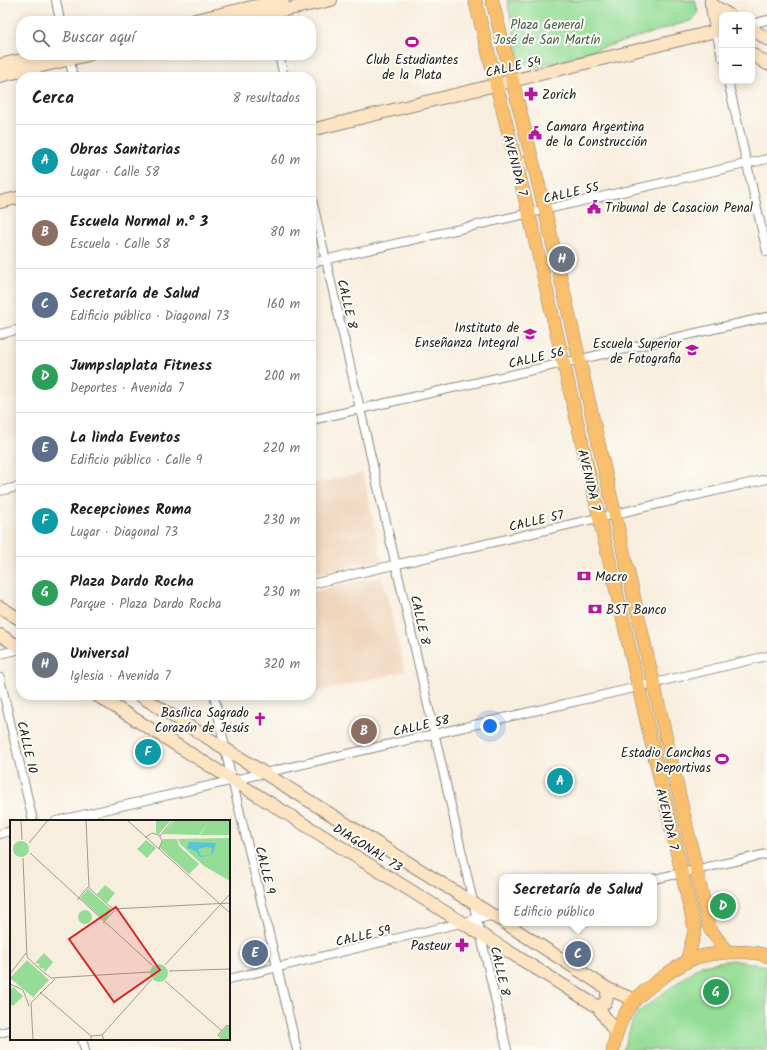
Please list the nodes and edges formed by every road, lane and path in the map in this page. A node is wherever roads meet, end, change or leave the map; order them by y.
1 (56, 0) edge
2 (283, 0) edge
3 (331, 0) edge
4 (475, 0) edge
5 (492, 0) edge
6 (711, 2) edge
7 (269, 9) edge
8 (725, 12) edge
9 (59, 16) edge
10 (224, 16) edge
11 (249, 16) edge
12 (767, 20) edge
13 (755, 23) edge
14 (719, 29) edge
15 (719, 32) edge
16 (755, 32) edge
17 (767, 39) edge
18 (755, 56) edge
19 (19, 60) edge
20 (58, 60) edge
21 (70, 60) edge
22 (280, 60) edge
23 (0, 64) edge
24 (767, 64) edge
25 (72, 72) edge
26 (283, 72) edge
27 (0, 76) edge
28 (513, 81) junction
29 (729, 84) edge
30 (496, 85) junction
31 (316, 129) edge
32 (767, 160) edge
33 (747, 164) junction
34 (16, 198) edge
35 (0, 202) edge
36 (545, 210) junction
37 (529, 214) junction
38 (316, 217) edge
39 (767, 252) edge
40 (326, 260) junction
41 (316, 262) edge
42 (767, 316) edge
43 (16, 330) edge
44 (0, 334) edge
45 (579, 359) junction
46 (563, 363) junction
47 (360, 409) junction
48 (316, 419) edge
49 (767, 480) edge
50 (16, 487) edge
51 (0, 491) edge
52 (615, 515) junction
53 (599, 518) junction
54 (396, 564) junction
55 (316, 583) edge
56 (0, 607) edge
57 (16, 617) edge
58 (0, 635) edge
59 (16, 646) edge
60 (16, 650) edge
61 (0, 654) edge
62 (767, 656) edge
63 (0, 678) edge
64 (654, 684) junction
65 (638, 687) junction
66 (104, 700) edge
67 (147, 700) edge
68 (215, 700) edge
69 (435, 734) junction
70 (225, 748) junction
71 (264, 772) junction
72 (232, 779) junction
73 (33, 820) edge
74 (60, 820) edge
75 (10, 832) edge
76 (0, 834) edge
77 (767, 854) edge
78 (695, 870) junction
79 (681, 873) junction
80 (657, 878) edge
81 (474, 903) junction
82 (499, 917) edge
83 (477, 920) junction
84 (464, 923) junction
85 (510, 926) edge
86 (480, 933) junction
87 (727, 952) junction
88 (767, 956) edge
89 (687, 961) junction
90 (278, 967) junction
91 (230, 979) edge
92 (608, 989) junction
93 (635, 1000) junction
94 (598, 1007) junction
95 (10, 1030) edge
96 (0, 1033) edge
97 (616, 1034) junction
98 (82, 1040) edge
99 (85, 1050) edge
100 (297, 1050) edge
101 (507, 1050) edge
102 (613, 1050) edge

1 - 9 street
2 - 7 main road
3 - 7 main road
4 - 30 main road, AVENIDA 7
5 - 28 main road, AVENIDA 7
6 - 8 main road
6 - 14 main road
7 - 10 main road
7 - 11 main road
12 - 13 street
15 - 28 main road, CALLE 54
16 - 17 main road
18 - 24 main road
19 - 23 main road
20 - 27 main road
21 - 25 street
22 - 26 street
28 - 30 main road, CALLE 54
28 - 36 main road, AVENIDA 7
29 - 33 street
30 - 31 main road, CALLE 54
30 - 37 main road, AVENIDA 7
32 - 33 street, CALLE 55
33 - 36 street, CALLE 55
33 - 39 street
34 - 35 main road
36 - 37 street, CALLE 55
36 - 45 main road, AVENIDA 7
37 - 40 street, CALLE 55
37 - 46 main road, AVENIDA 7
38 - 40 street, CALLE 8
40 - 41 street, CALLE 55
40 - 47 street, CALLE 8
42 - 45 street, CALLE 56
43 - 44 street
45 - 46 street, CALLE 56
45 - 52 main road, AVENIDA 7
46 - 47 street, CALLE 56
46 - 53 main road, AVENIDA 7
47 - 48 street, CALLE 56
47 - 54 street, CALLE 8
49 - 52 street, CALLE 57
50 - 51 street
52 - 53 street, CALLE 57
52 - 64 main road, AVENIDA 7
53 - 54 street, CALLE 57
53 - 65 main road, AVENIDA 7
54 - 55 street, CALLE 57
54 - 69 street, CALLE 8
56 - 57 main road
58 - 59 main road
60 - 61 street
62 - 64 street, CALLE 58
63 - 73 street, CALLE 10
64 - 65 street, CALLE 58
64 - 78 main road, AVENIDA 7
65 - 69 street, CALLE 58
65 - 79 main road, AVENIDA 7
66 - 72 main road, DIAGONAL 73
67 - 70 main road, DIAGONAL 73
68 - 70 street, CALLE 9
69 - 71 street, CALLE 58
69 - 81 street, CALLE 8
70 - 71 main road, DIAGONAL 73
70 - 72 street, CALLE 9
71 - 72 street, CALLE 58
71 - 81 main road, DIAGONAL 73
72 - 74 street, CALLE 58
72 - 84 main road, DIAGONAL 73
72 - 90 street, CALLE 9
75 - 76 street
77 - 78 street
78 - 79 street
78 - 87 main road, AVENIDA 7
79 - 80 street
79 - 89 main road, AVENIDA 7
81 - 82 main road, DIAGONAL 73
81 - 83 street, CALLE 8
82 - 83 street, CALLE 59
83 - 84 street, CALLE 59
83 - 86 street, CALLE 8
84 - 86 main road, DIAGONAL 73
84 - 90 street, CALLE 59
85 - 92 main road
86 - 94 main road, DIAGONAL 73
86 - 101 street, CALLE 8
87 - 88 main road
87 - 89 main road
89 - 93 main road
90 - 91 street, CALLE 59
90 - 100 street, CALLE 9
92 - 93 main road
92 - 94 main road
93 - 97 main road
94 - 97 main road, DIAGONAL 73
95 - 96 street
97 - 102 main road
98 - 99 street

